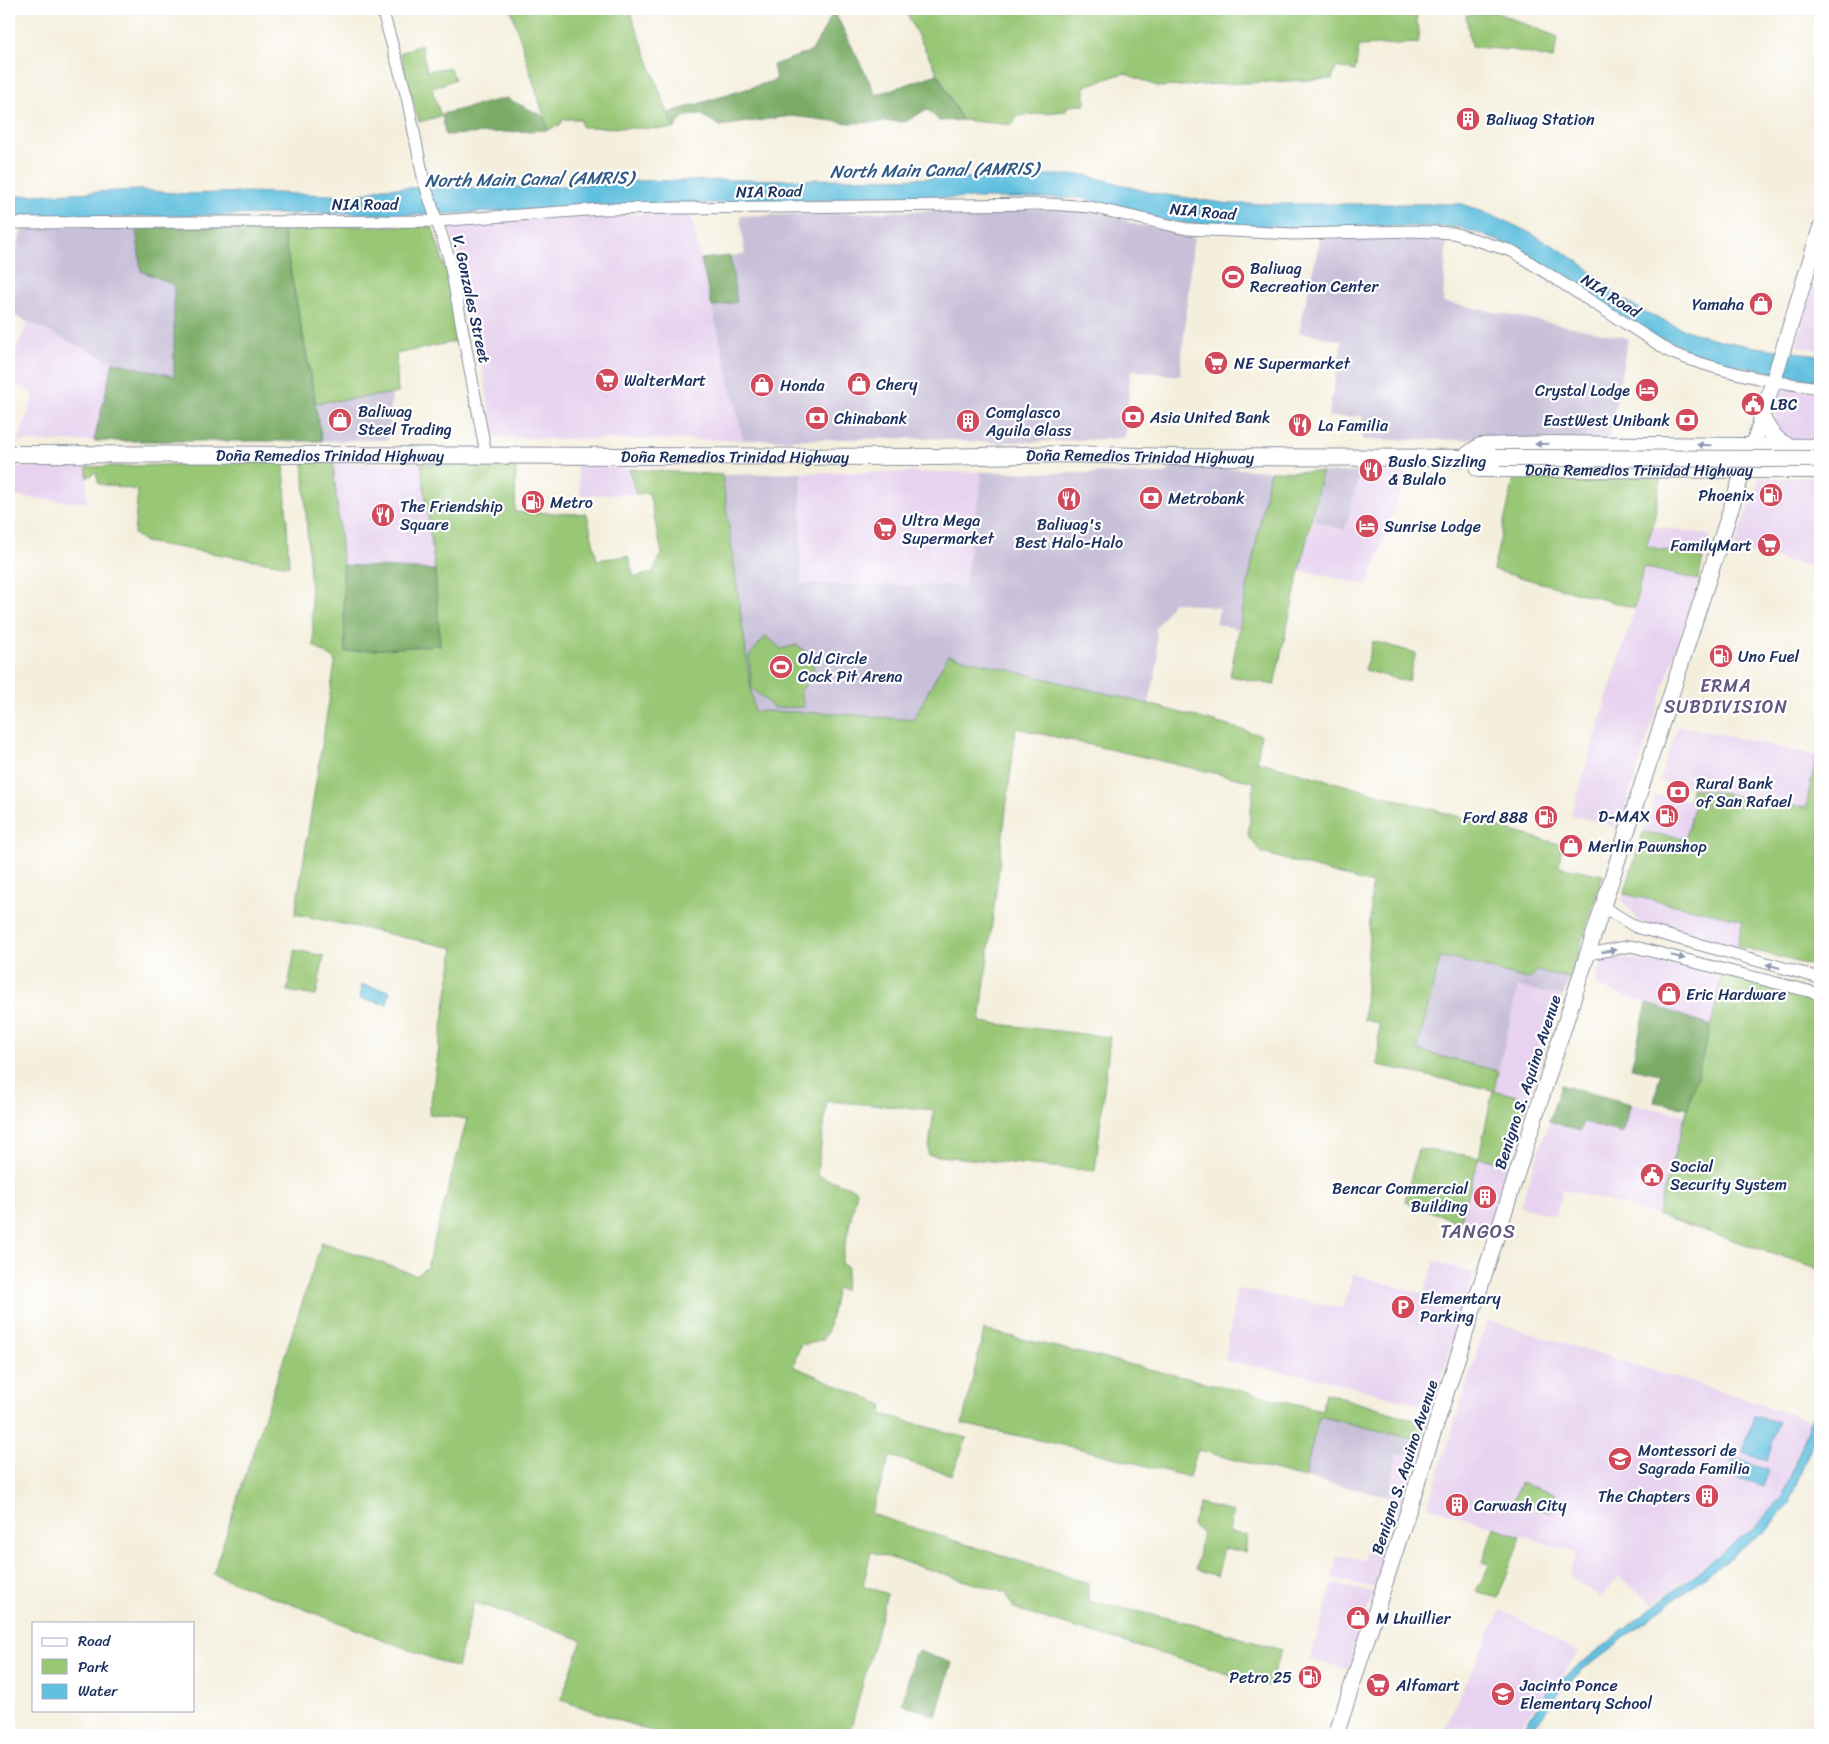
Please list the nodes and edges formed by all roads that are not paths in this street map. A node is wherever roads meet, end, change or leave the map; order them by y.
1 (382, 9) edge
2 (436, 218) junction
3 (9, 223) edge
4 (1820, 229) edge
5 (1773, 378) junction
6 (1820, 388) edge
7 (1761, 416) junction
8 (1753, 447) junction
9 (1790, 447) junction
10 (1820, 447) edge
11 (9, 454) edge
12 (486, 454) junction
13 (1463, 458) junction
14 (1820, 459) edge
15 (1744, 468) junction
16 (1820, 470) edge
17 (1603, 906) junction
18 (1636, 927) junction
19 (1631, 946) junction
20 (1588, 954) junction
21 (1820, 978) edge
22 (1820, 994) edge
23 (1336, 1735) edge

1 - 2 street, V. Gonzales Street
2 - 3 street, NIA Road
2 - 5 street, NIA Road
2 - 12 street, V. Gonzales Street
4 - 5 main road
5 - 6 street, NIA Road
5 - 7 main road
7 - 8 main road
7 - 9 highway
8 - 9 highway, Doña Remedios Trinidad Highway
8 -> 13 highway, Doña Remedios Trinidad Highway
9 - 10 highway, Doña Remedios Trinidad Highway
11 - 12 highway, Doña Remedios Trinidad Highway
12 - 13 highway, Doña Remedios Trinidad Highway
13 - 14 highway, bridge
13 - 15 highway, Doña Remedios Trinidad Highway
15 - 16 highway, Doña Remedios Trinidad Highway
15 - 17 main road, Benigno S. Aquino Avenue
17 - 18 street
17 - 20 main road, Benigno S. Aquino Avenue
18 - 19 street
21 -> 18 street
20 -> 19 street
19 -> 22 street
20 - 23 main road, Benigno S. Aquino Avenue

